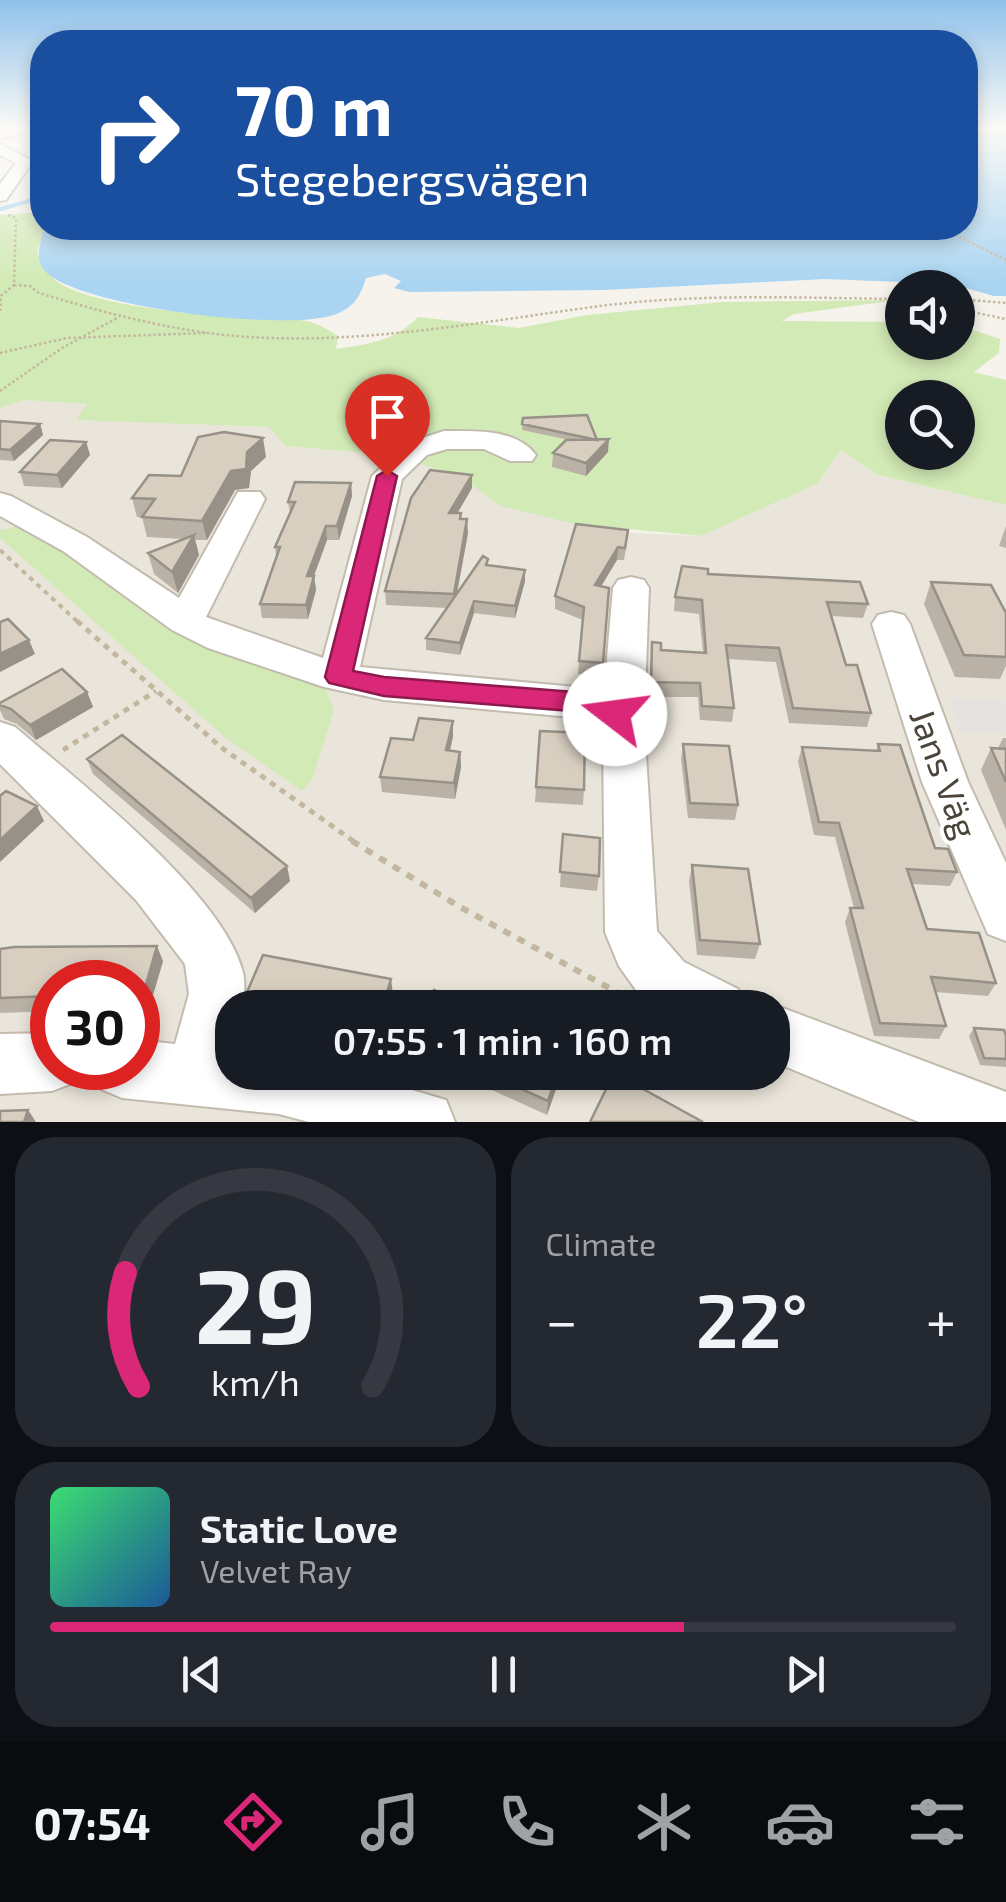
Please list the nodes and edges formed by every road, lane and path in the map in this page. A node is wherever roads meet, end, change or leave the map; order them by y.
1 (0, 213) edge
2 (966, 240) edge
3 (1006, 260) edge
4 (14, 285) junction
5 (885, 297) edge
6 (975, 300) edge
7 (1006, 303) edge
8 (0, 312) edge
9 (975, 313) edge
10 (119, 318) junction
11 (1006, 319) edge
12 (210, 333) junction
13 (81, 338) junction
14 (0, 353) edge
15 (0, 391) edge
16 (521, 456) dead end
17 (249, 498) dead end
18 (0, 503) edge
19 (0, 550) edge
20 (631, 588) dead end
21 (186, 620) junction
22 (891, 624) dead end
23 (338, 677) junction
24 (156, 691) junction
25 (623, 722) junction
26 (17, 754) edge
27 (1006, 918) edge
28 (613, 990) edge
29 (683, 990) edge
30 (790, 1039) edge
31 (30, 1063) edge
32 (0, 1064) edge
33 (160, 1071) edge
34 (195, 1073) junction
35 (424, 1122) edge
36 (1004, 1122) edge

1 - 4 path
2 - 3 path
4 - 8 path
4 - 10 path
5 - 12 path
6 - 7 path
9 - 11 path
10 - 12 path
10 - 13 path
12 - 13 path
13 - 14 path
13 - 15 path
16 - 23 street
17 - 21 street
18 - 21 street
19 - 24 path
20 - 25 street
21 - 23 street
22 - 27 street, Jans Väg
23 - 25 street
24 - 26 path
24 - 28 path
25 - 29 street
26 - 34 street
30 - 36 street
31 - 32 street
33 - 34 street
34 - 35 street

